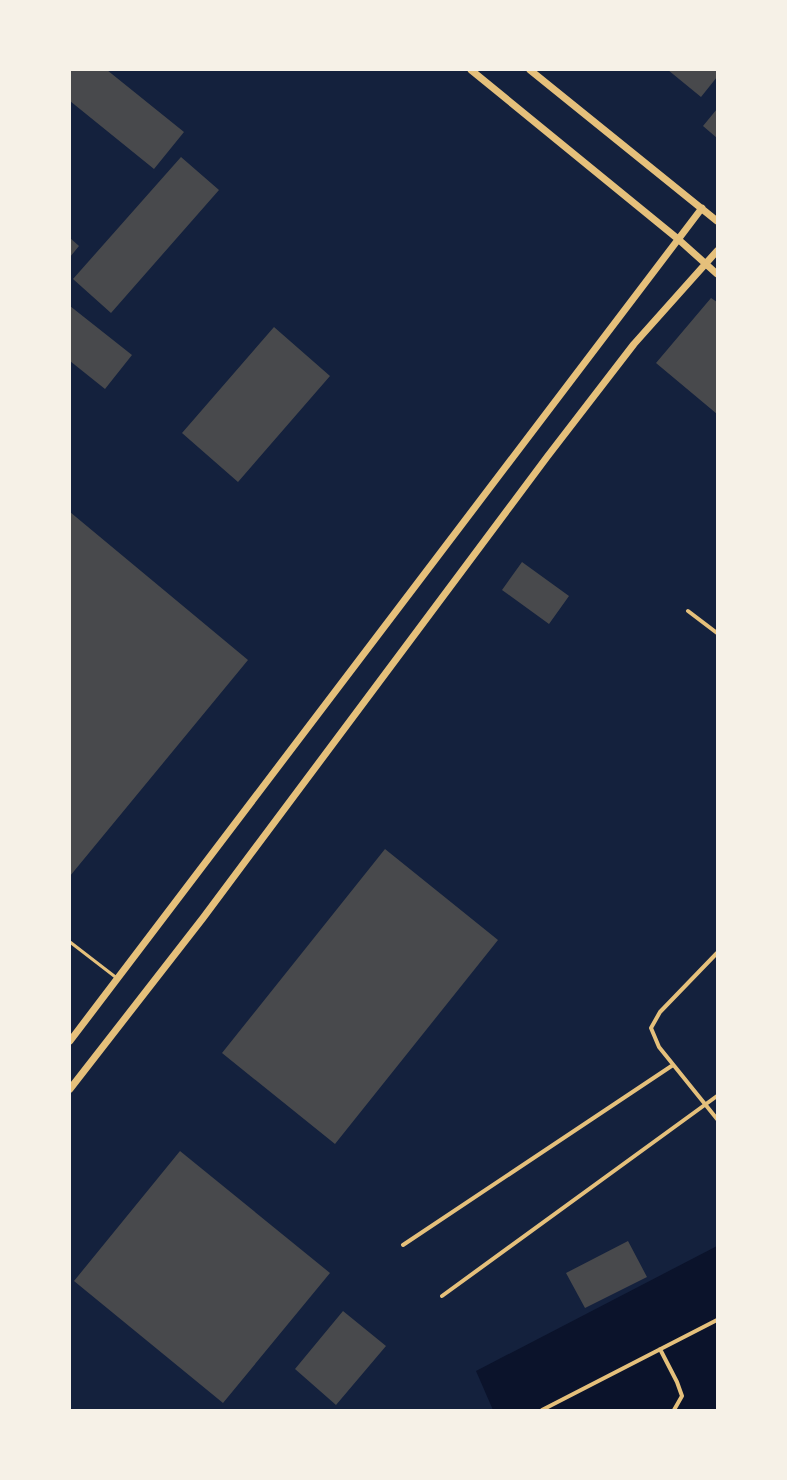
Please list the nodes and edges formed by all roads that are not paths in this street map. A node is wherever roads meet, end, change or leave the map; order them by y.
1 (471, 70) edge
2 (530, 70) edge
3 (702, 208) junction
4 (717, 221) edge
5 (678, 239) junction
6 (717, 251) edge
7 (705, 264) junction
8 (717, 274) edge
9 (688, 611) dead end
10 (717, 633) edge
11 (70, 942) edge
12 (717, 953) edge
13 (118, 979) junction
14 (70, 1041) edge
15 (673, 1065) junction
16 (70, 1089) edge
17 (717, 1096) edge
18 (706, 1106) junction
19 (717, 1119) edge
20 (403, 1245) dead end
21 (442, 1296) dead end
22 (717, 1320) edge
23 (660, 1349) junction
24 (542, 1410) edge
25 (674, 1410) edge

1 - 5 street
2 - 3 street
3 - 4 street
3 - 5 street
5 - 7 street
5 - 13 street
6 - 7 street
7 - 8 street
7 - 16 street
9 - 10 street
11 - 13 lane
12 - 15 street
13 - 14 street
15 - 18 street
15 - 20 street
17 - 18 street
18 - 19 street
18 - 21 street
22 - 23 street
23 - 24 street
23 - 25 street

